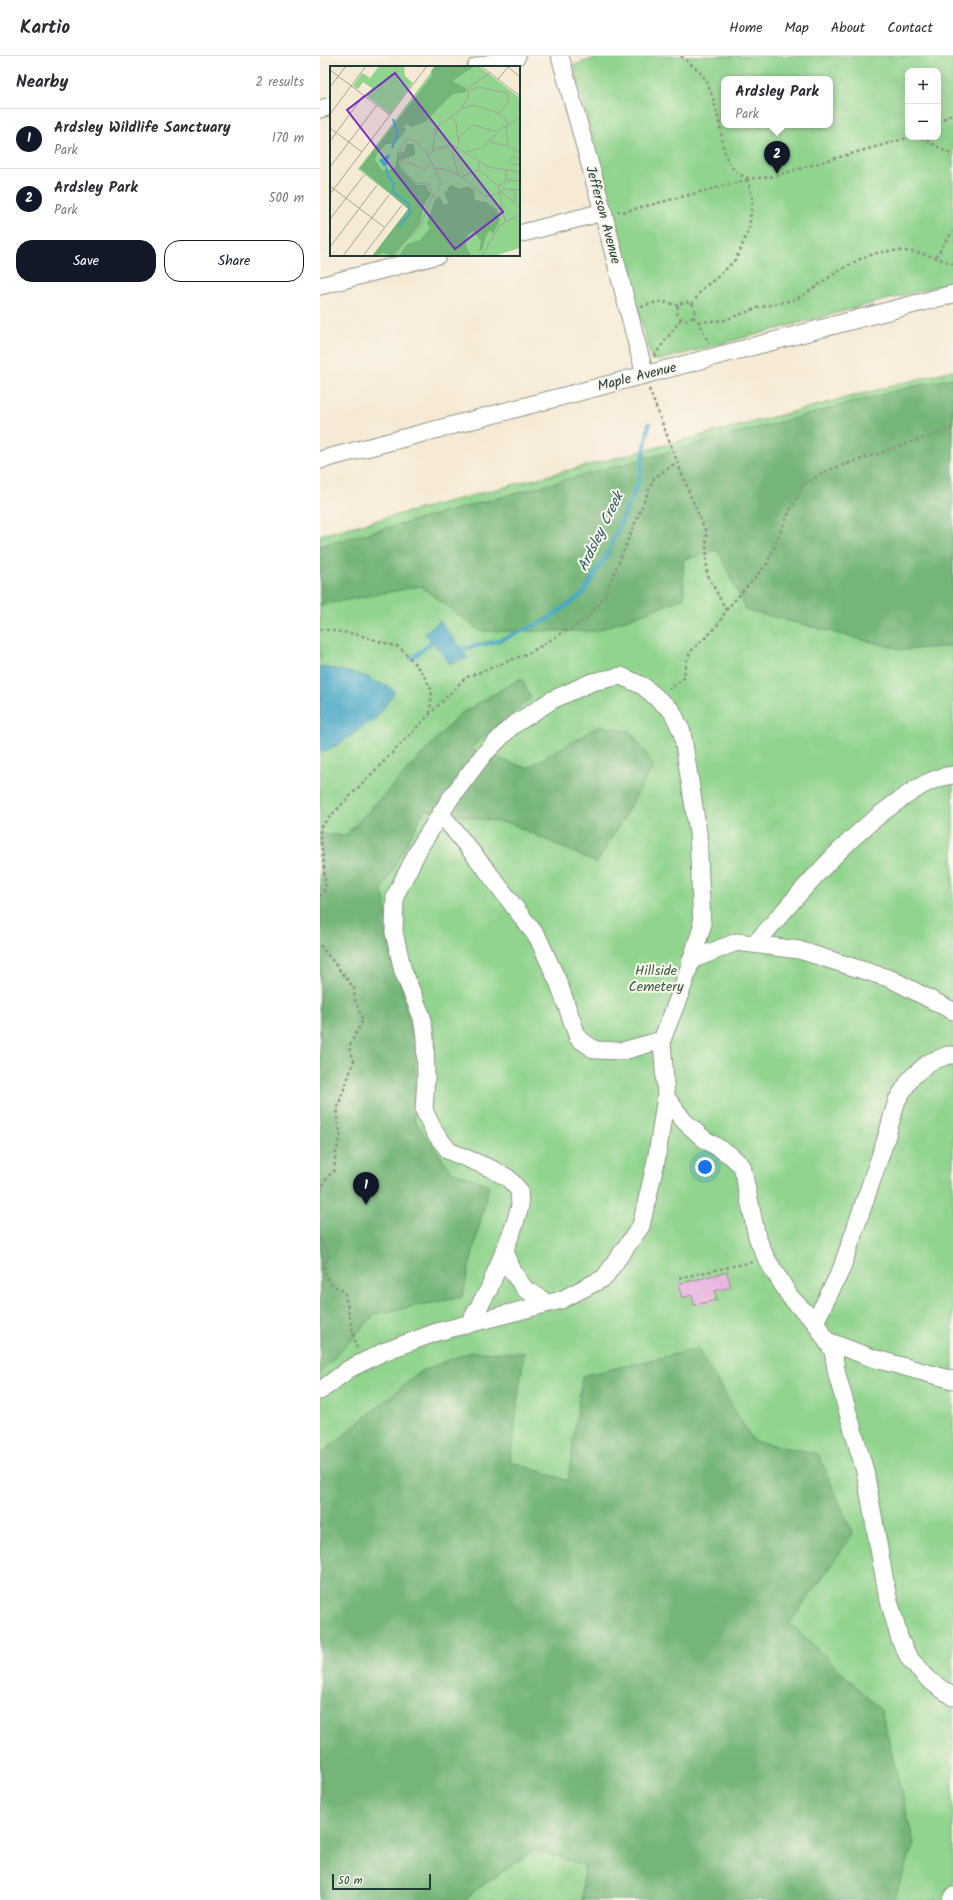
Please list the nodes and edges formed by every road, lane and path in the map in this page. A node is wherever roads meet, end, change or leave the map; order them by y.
1 (517, 56) edge
2 (560, 56) edge
3 (681, 56) edge
4 (480, 66) edge
5 (330, 106) edge
6 (320, 109) edge
7 (953, 113) edge
8 (941, 120) edge
9 (905, 138) edge
10 (926, 140) edge
11 (953, 156) edge
12 (747, 179) junction
13 (607, 212) junction
14 (953, 231) edge
15 (520, 234) edge
16 (434, 256) edge
17 (936, 257) junction
18 (953, 264) edge
19 (320, 286) edge
20 (953, 294) edge
21 (692, 304) junction
22 (679, 306) junction
23 (637, 309) dead end
24 (693, 317) junction
25 (681, 319) junction
26 (699, 322) junction
27 (710, 347) dead end
28 (648, 368) junction
29 (953, 428) edge
30 (320, 460) edge
31 (677, 462) junction
32 (726, 610) junction
33 (320, 629) edge
34 (657, 698) junction
35 (430, 714) junction
36 (953, 775) edge
37 (441, 814) junction
38 (320, 828) edge
39 (320, 897) edge
40 (755, 944) junction
41 (320, 946) edge
42 (691, 960) junction
43 (953, 1010) edge
44 (662, 1040) junction
45 (953, 1055) edge
46 (666, 1097) junction
47 (320, 1193) edge
48 (320, 1239) edge
49 (505, 1250) junction
50 (766, 1258) junction
51 (678, 1278) dead end
52 (547, 1303) junction
53 (816, 1322) junction
54 (469, 1324) junction
55 (827, 1341) junction
56 (361, 1363) junction
57 (953, 1380) edge
58 (320, 1391) edge
59 (953, 1697) edge
60 (953, 1896) edge
61 (951, 1900) edge

1 - 4 street
2 - 13 street, Jefferson Avenue
3 - 12 path
5 - 6 street
7 - 8 path
9 - 12 path
10 - 11 path
12 - 13 path
12 - 21 path
13 - 15 street
13 - 28 street, Jefferson Avenue
14 - 17 path
16 - 19 street
17 - 18 path
17 - 26 path
20 - 28 street, Maple Avenue
21 - 22 path
21 - 24 path
22 - 23 path
22 - 25 path
24 - 25 path
24 - 26 path
25 - 28 path
26 - 27 path
28 - 30 street, Maple Avenue
28 - 31 path
29 - 32 path
31 - 32 path
31 - 35 path
32 - 34 path
33 - 35 path
34 - 37 street
34 - 42 street
35 - 38 path
36 - 40 street
37 - 44 street
37 - 49 street
38 - 39 path
40 - 42 street
40 - 43 street
41 - 47 path
42 - 44 street
44 - 46 street
45 - 53 street
46 - 50 street
46 - 52 street
48 - 56 path
49 - 52 street
49 - 54 street
50 - 51 path
50 - 53 street
52 - 54 street
53 - 55 street
54 - 56 street
55 - 57 street
55 - 59 street
56 - 58 street
60 - 61 street

